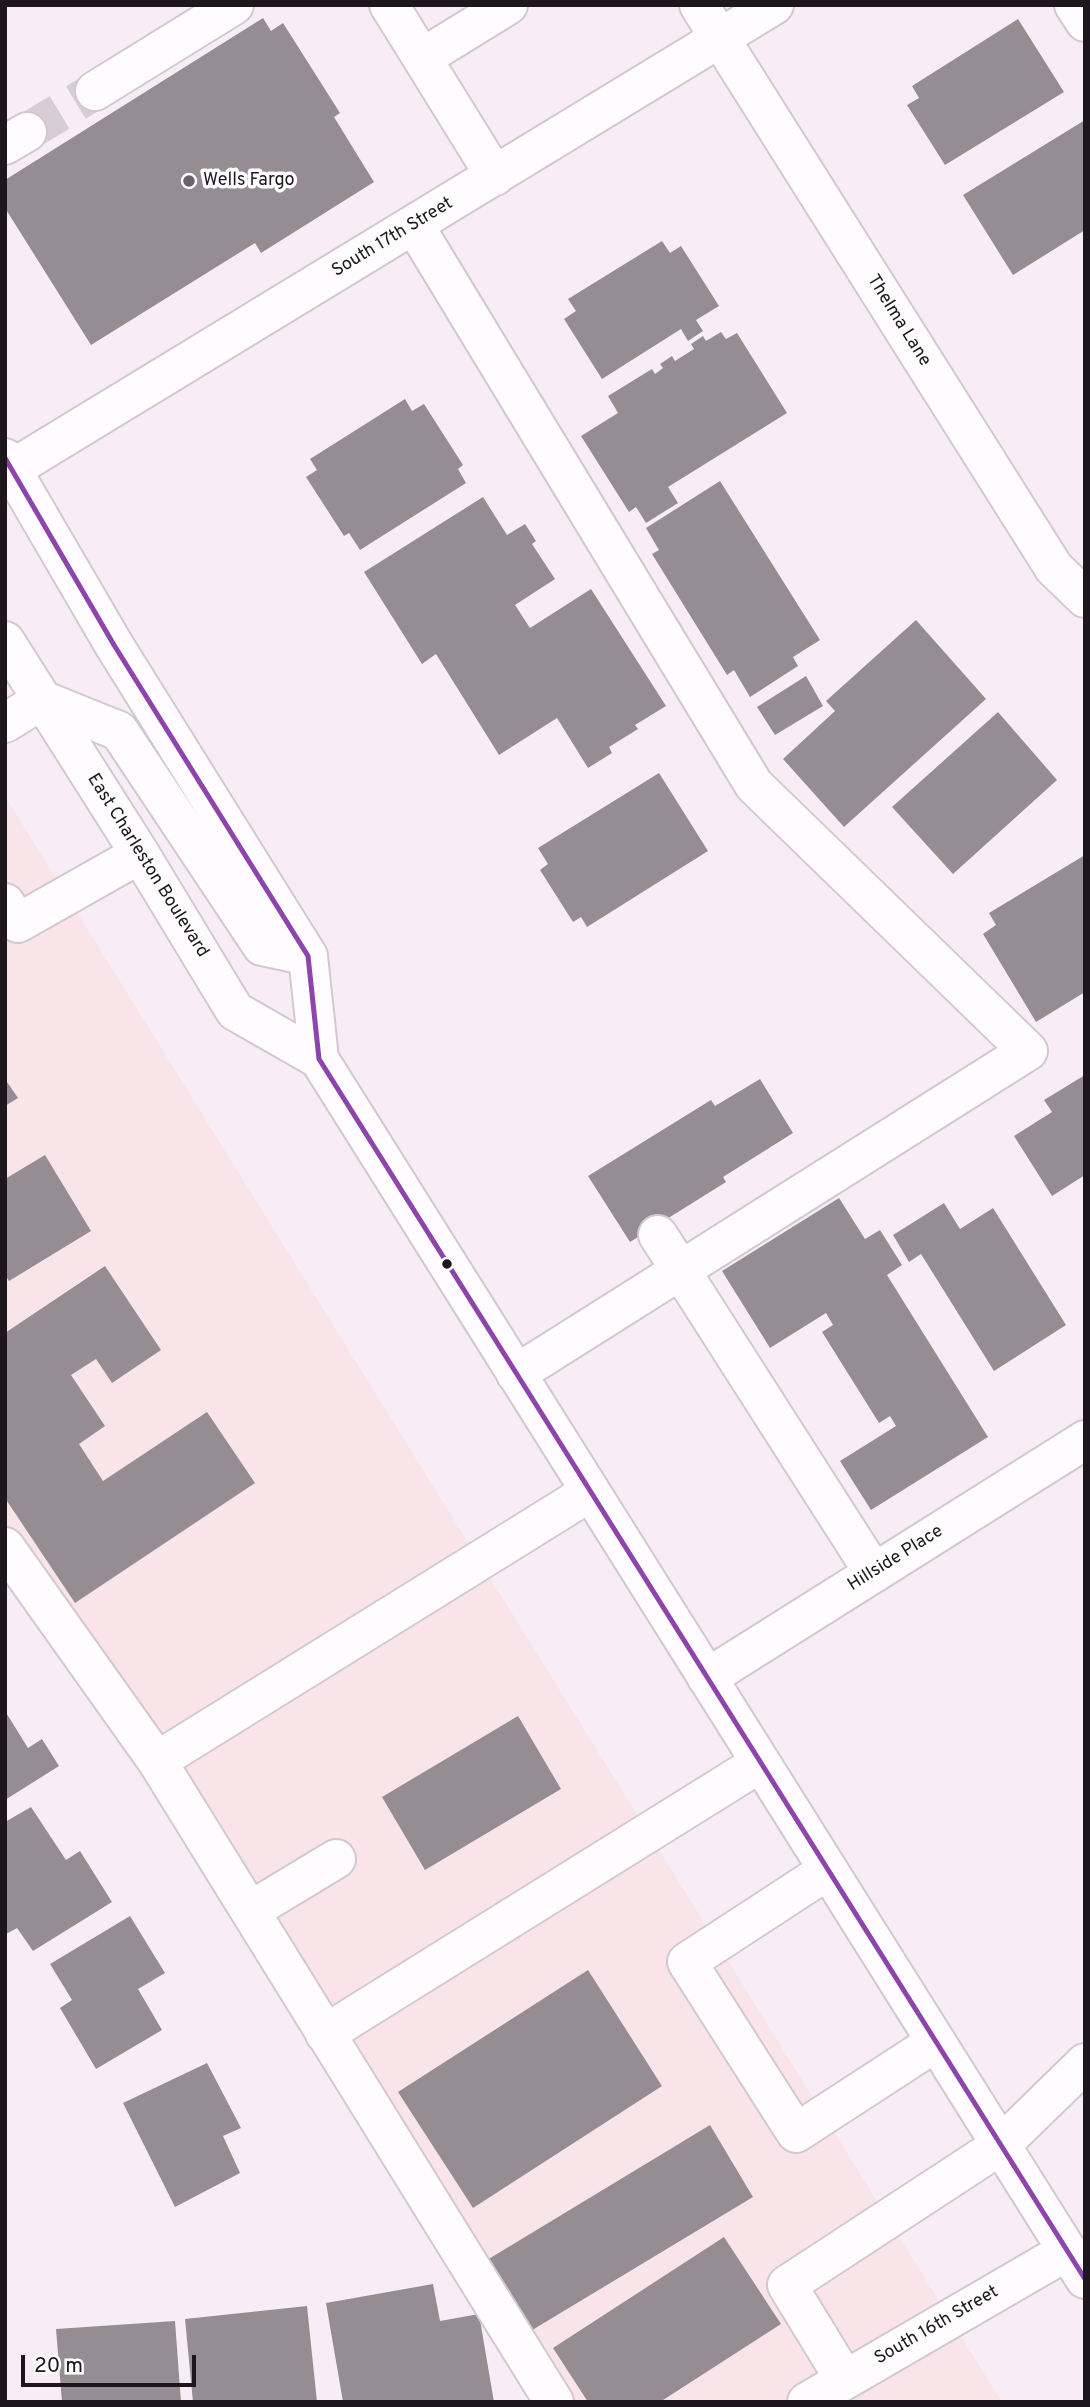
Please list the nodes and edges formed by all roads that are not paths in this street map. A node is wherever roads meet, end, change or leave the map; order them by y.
1 (234, 5) edge
2 (389, 5) edge
3 (508, 5) edge
4 (699, 5) edge
5 (774, 5) edge
6 (1074, 5) edge
7 (1085, 22) edge
8 (720, 38) junction
9 (422, 58) junction
10 (95, 91) tunnel mouth
11 (495, 176) junction
12 (414, 225) junction
13 (8, 465) edge
14 (1085, 598) edge
15 (5, 641) edge
16 (42, 700) junction
17 (5, 723) edge
18 (141, 853) junction
19 (5, 903) edge
20 (308, 956) junction
21 (319, 1059) junction
22 (658, 1235) dead end
23 (681, 1272) junction
24 (516, 1374) junction
25 (1085, 1440) edge
26 (590, 1492) junction
27 (5, 1547) edge
28 (874, 1573) junction
29 (707, 1678) junction
30 (157, 1761) junction
31 (760, 1763) junction
32 (336, 1859) dead end
33 (828, 1870) junction
34 (250, 1912) junction
35 (325, 2034) junction
36 (936, 2042) junction
37 (1085, 2063) edge
38 (1001, 2145) junction
39 (1076, 2265) edge
40 (845, 2380) junction
41 (554, 2402) edge
42 (807, 2402) edge

1 - 10 main road
2 - 9 main road
3 - 9 main road
4 - 8 main road, Thelma Lane
5 - 8 main road, South 17th Street
6 - 7 main road
8 - 11 main road, South 17th Street
8 - 14 main road, Thelma Lane
9 - 11 main road
11 - 12 main road, South 17th Street
12 - 13 main road, South 17th Street
12 - 23 main road
13 - 20 main road, East Charleston Boulevard
15 - 16 main road, East Charleston Boulevard
16 - 17 main road
16 - 18 main road, East Charleston Boulevard
16 - 20 main road
18 - 19 main road
18 - 21 main road, East Charleston Boulevard
20 - 21 main road, East Charleston Boulevard
21 - 24 main road, East Charleston Boulevard
22 - 23 main road
23 - 24 main road
23 - 28 main road
24 - 26 main road, East Charleston Boulevard
25 - 28 main road, Hillside Place
26 - 29 main road, East Charleston Boulevard
26 - 30 main road
27 - 30 main road
28 - 29 main road, Hillside Place
29 - 31 main road, East Charleston Boulevard
30 - 34 main road
31 - 33 main road, East Charleston Boulevard
31 - 35 main road
32 - 34 main road
33 - 36 main road, East Charleston Boulevard
33 - 36 main road
34 - 35 main road
35 - 41 main road
36 - 38 main road, East Charleston Boulevard
37 - 38 main road
38 - 39 main road, East Charleston Boulevard
38 - 40 main road
39 - 40 main road, South 16th Street
40 - 42 main road, South 16th Street

